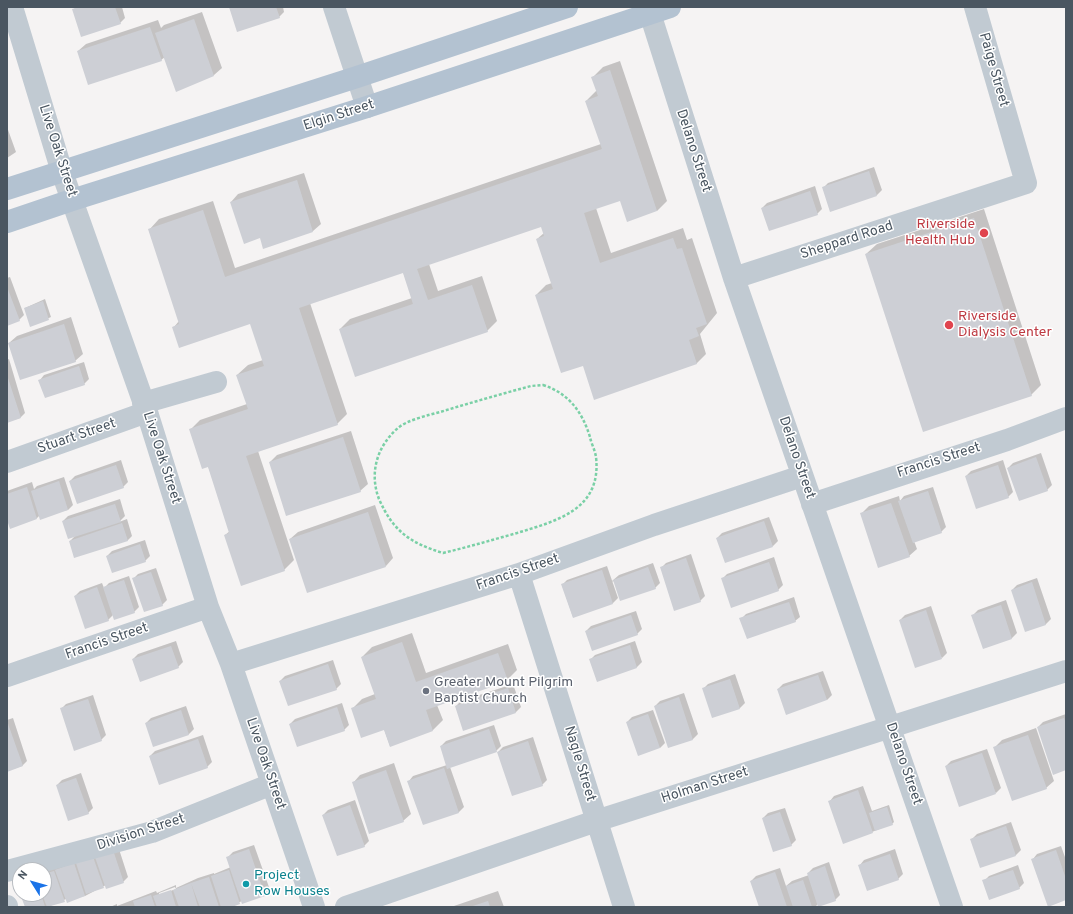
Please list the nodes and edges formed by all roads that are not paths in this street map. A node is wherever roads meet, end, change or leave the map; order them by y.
1 (12, 7) edge
2 (334, 7) edge
3 (567, 7) edge
4 (670, 7) edge
5 (975, 7) edge
6 (649, 10) edge
7 (357, 77) junction
8 (367, 107) junction
9 (1011, 133) joint
10 (62, 172) junction
11 (7, 189) edge
12 (72, 200) junction
13 (7, 222) edge
14 (734, 278) junction
15 (216, 382) dead end
16 (145, 408) junction
17 (1066, 418) edge
18 (7, 462) edge
19 (802, 476) junction
20 (812, 504) junction
21 (519, 574) junction
22 (208, 607) junction
23 (231, 664) junction
24 (1066, 671) edge
25 (7, 676) edge
26 (891, 727) junction
27 (272, 784) junction
28 (596, 821) junction
29 (7, 871) edge
30 (314, 907) edge
31 (346, 907) edge
32 (624, 907) edge
33 (952, 907) edge

1 - 10 street, Live Oak Street
2 - 7 street
3 - 7 main road
4 - 6 main road, Elgin Street
5 - 9 street, Paige Street
6 - 8 main road, Elgin Street
6 - 14 street, Delano Street
7 - 8 street
7 - 10 main road
8 - 12 main road, Elgin Street
9 - 14 street, Sheppard Road
10 - 11 main road
10 - 12 street, Live Oak Street
12 - 13 main road, Elgin Street
12 - 16 street, Live Oak Street
14 - 19 street, Delano Street
15 - 16 street, Stuart Street
16 - 18 street, Stuart Street
16 - 22 street, Live Oak Street
17 - 20 street, Francis Street
19 - 20 street, Delano Street
19 - 21 street, Francis Street
20 - 26 street, Delano Street
21 - 23 street, Francis Street
21 - 28 street, Nagle Street
22 - 23 street, Live Oak Street
22 - 25 street, Francis Street
23 - 27 street, Live Oak Street
24 - 26 street, Holman Street
26 - 28 street, Holman Street
26 - 33 street, Delano Street
27 - 29 street, Division Street
27 - 30 street, Live Oak Street
28 - 31 street, Holman Street
28 - 32 street, Nagle Street

